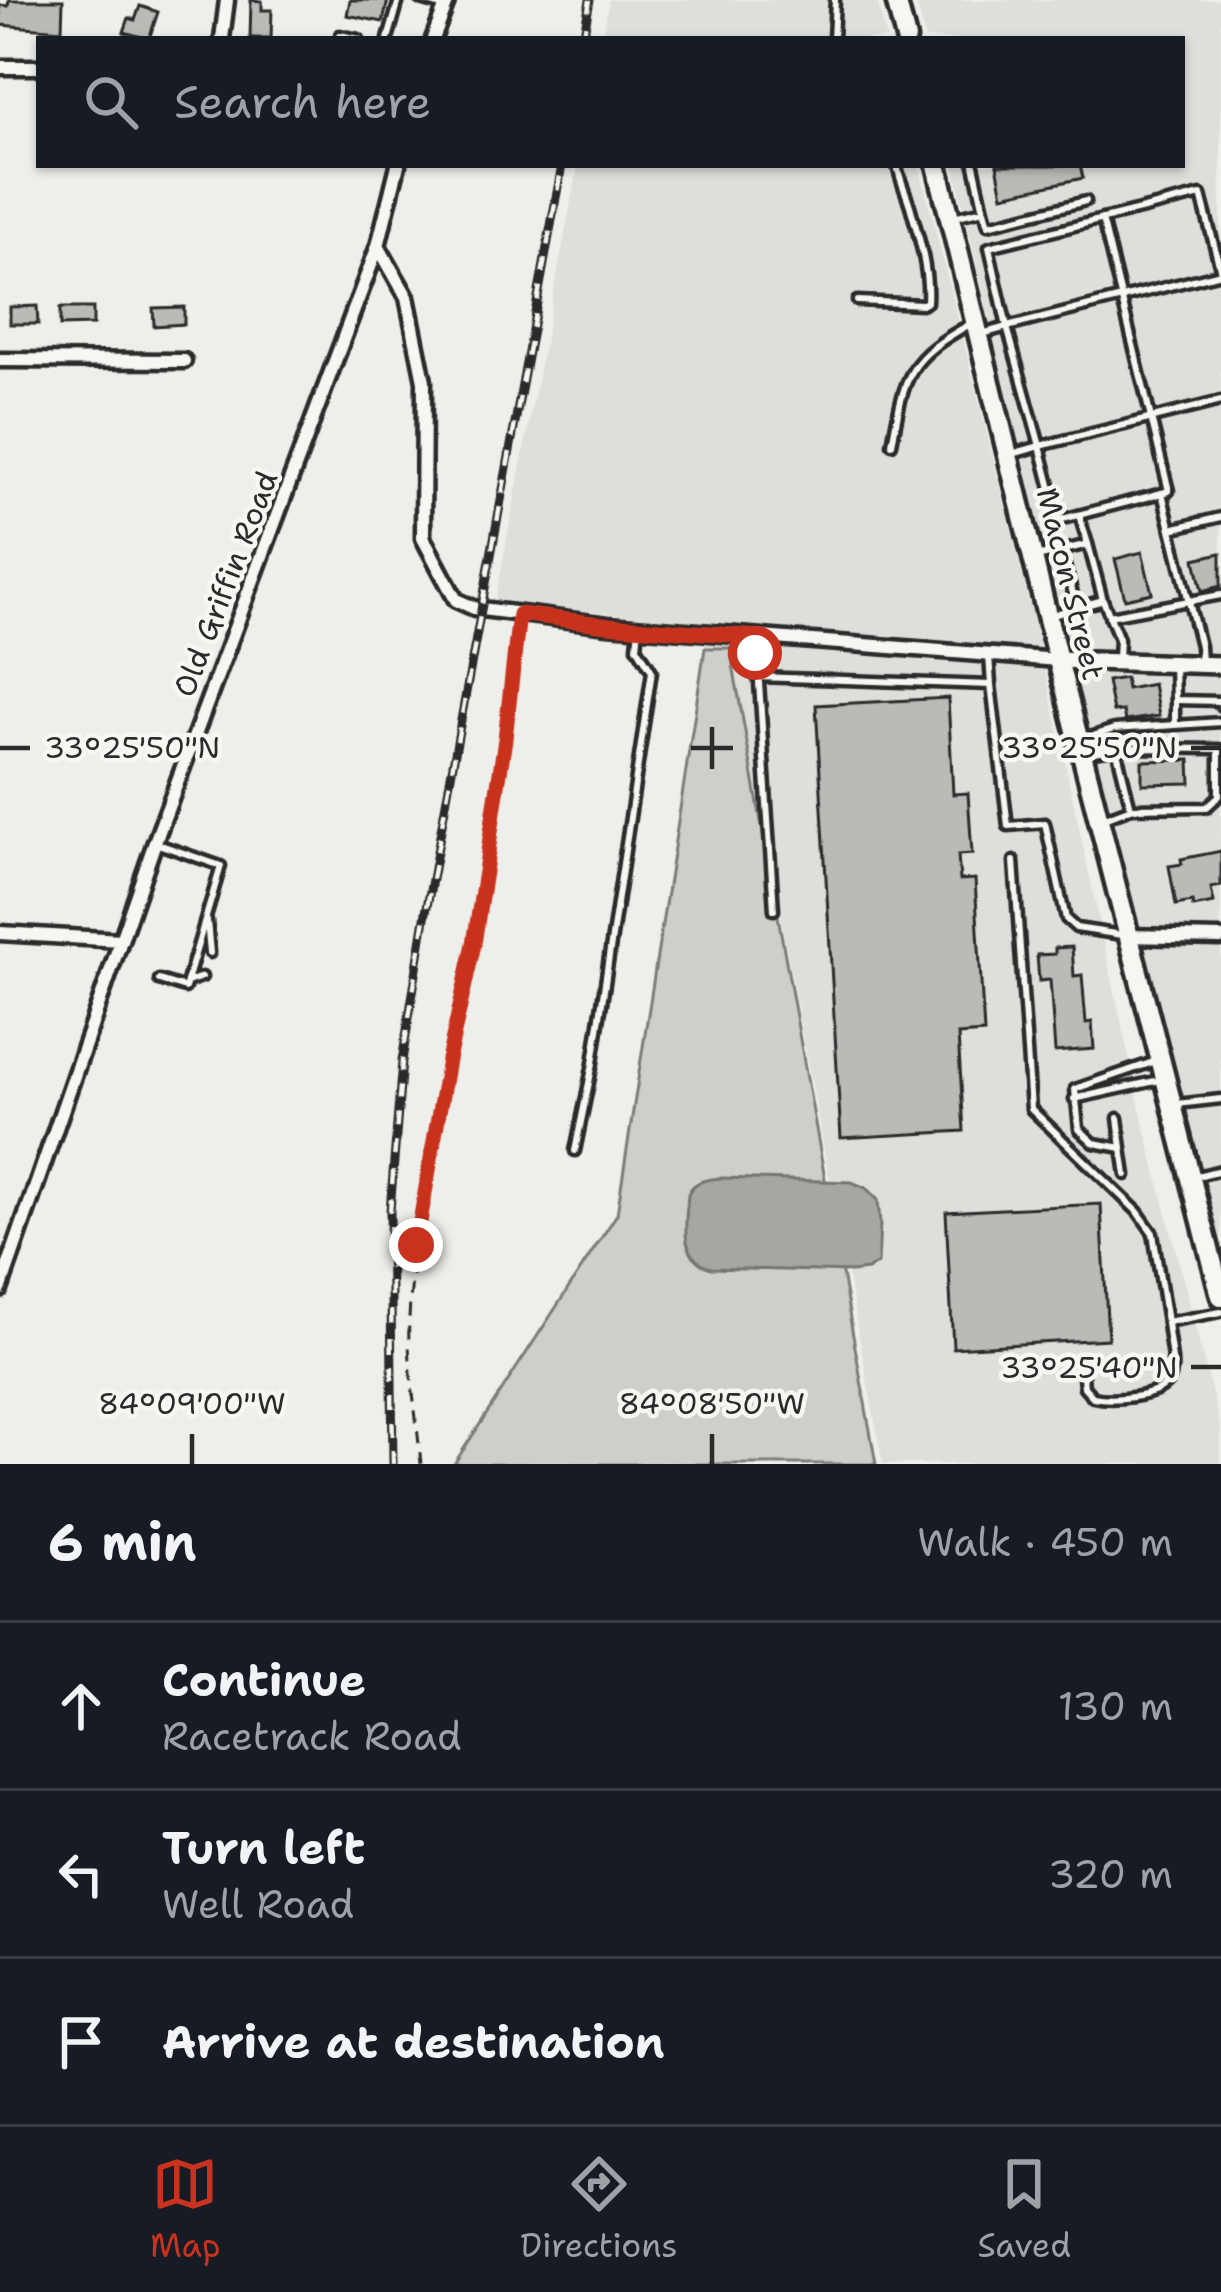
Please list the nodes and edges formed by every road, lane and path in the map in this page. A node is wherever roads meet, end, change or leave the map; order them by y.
1 (227, 0) edge
2 (399, 0) edge
3 (422, 0) edge
4 (835, 0) edge
5 (896, 0) edge
6 (447, 4) edge
7 (222, 36) edge
8 (389, 36) edge
9 (434, 36) edge
10 (833, 36) edge
11 (905, 36) edge
12 (0, 67) edge
13 (36, 68) edge
14 (397, 168) edge
15 (897, 168) edge
16 (938, 168) edge
17 (975, 168) edge
18 (1086, 201) dead end
19 (984, 209) junction
20 (950, 218) junction
21 (1102, 219) junction
22 (378, 246) junction
23 (1221, 273) edge
24 (1121, 298) junction
25 (857, 302) dead end
26 (1007, 327) junction
27 (977, 328) junction
28 (0, 360) edge
29 (184, 361) dead end
30 (1221, 401) edge
31 (1151, 417) junction
32 (892, 444) dead end
33 (1040, 446) junction
34 (1008, 455) junction
35 (1162, 493) junction
36 (1079, 514) junction
37 (1221, 517) edge
38 (1171, 529) junction
39 (1088, 544) junction
40 (1061, 551) junction
41 (1033, 557) junction
42 (1221, 595) edge
43 (1103, 600) junction
44 (1190, 602) junction
45 (1077, 608) junction
46 (519, 614) junction
47 (1109, 616) junction
48 (1047, 617) junction
49 (639, 627) junction
50 (756, 637) junction
51 (989, 655) junction
52 (1058, 661) junction
53 (1118, 662) junction
54 (1174, 664) junction
55 (1201, 664) junction
56 (1221, 665) edge
57 (757, 677) junction
58 (992, 685) junction
59 (1175, 700) junction
60 (1221, 706) edge
61 (1221, 722) edge
62 (1175, 725) junction
63 (1080, 747) junction
64 (1116, 748) junction
65 (1219, 796) edge
66 (1131, 808) junction
67 (1099, 821) junction
68 (154, 842) junction
69 (1015, 861) dead end
70 (774, 910) dead end
71 (207, 917) junction
72 (0, 933) edge
73 (1127, 936) junction
74 (1221, 938) edge
75 (121, 940) junction
76 (210, 953) dead end
77 (202, 977) dead end
78 (159, 980) dead end
79 (186, 985) junction
80 (1162, 1069) junction
81 (1074, 1099) junction
82 (1221, 1099) edge
83 (1171, 1106) junction
84 (1118, 1118) dead end
85 (1122, 1148) junction
86 (575, 1151) dead end
87 (1221, 1170) edge
88 (1126, 1174) dead end
89 (1190, 1178) junction
90 (0, 1291) edge
91 (1221, 1296) edge
92 (1221, 1312) edge
93 (1167, 1322) junction
94 (1082, 1366) dead end
95 (421, 1464) edge

1 - 7 street
2 - 8 lane
3 - 6 lane
4 - 10 lane
5 - 11 main road
6 - 9 street
12 - 13 street
14 - 22 street, Old Griffin Road
15 - 25 lane
16 - 20 main road, Macon Street
17 - 19 lane
18 - 19 lane
19 - 20 lane
20 - 27 main road, Macon Street
21 - 23 lane
21 - 24 lane
21 - 26 lane
22 - 46 street
22 - 68 street, Old Griffin Road
23 - 24 lane
24 - 26 lane
24 - 31 lane
26 - 27 lane
26 - 33 lane
27 - 32 lane
27 - 34 main road, Macon Street
28 - 29 street
30 - 31 lane
31 - 33 lane
31 - 35 lane
33 - 34 lane
33 - 36 lane
34 - 41 main road, Macon Street
35 - 36 lane
35 - 38 lane
36 - 39 lane
37 - 38 lane
38 - 44 lane
39 - 40 lane
39 - 43 lane
40 - 41 lane
40 - 45 lane
41 - 48 main road, Macon Street
42 - 44 lane
43 - 45 lane
43 - 47 lane
44 - 47 lane
44 - 55 lane
45 - 48 lane
46 - 49 street
46 - 95 path
47 - 53 lane
48 - 52 main road, Macon Street
49 - 50 street
49 - 86 lane
50 - 51 street
50 - 57 lane
51 - 52 street
51 - 58 lane
52 - 53 street
52 - 63 main road, Macon Street
53 - 54 street
54 - 55 street
54 - 59 lane
55 - 56 street
57 - 58 lane
57 - 70 lane
58 - 73 lane
59 - 60 lane
59 - 62 lane
61 - 62 lane
62 - 63 lane
63 - 64 lane
63 - 67 main road, Macon Street
64 - 65 lane
64 - 66 lane
65 - 66 lane
66 - 67 lane
67 - 73 main road, Macon Street
68 - 71 lane
68 - 75 street, Old Griffin Road
69 - 93 lane
71 - 76 lane
71 - 79 lane
72 - 75 street
73 - 74 street
73 - 80 main road, Macon Street
75 - 90 street, Old Griffin Road
77 - 79 lane
78 - 79 lane
80 - 81 lane
80 - 81 lane
80 - 83 main road, Macon Street
81 - 85 lane
82 - 83 lane
83 - 89 main road, Macon Street
84 - 85 lane
85 - 88 lane
87 - 89 lane
89 - 91 main road, Macon Street
92 - 93 lane
93 - 94 lane

